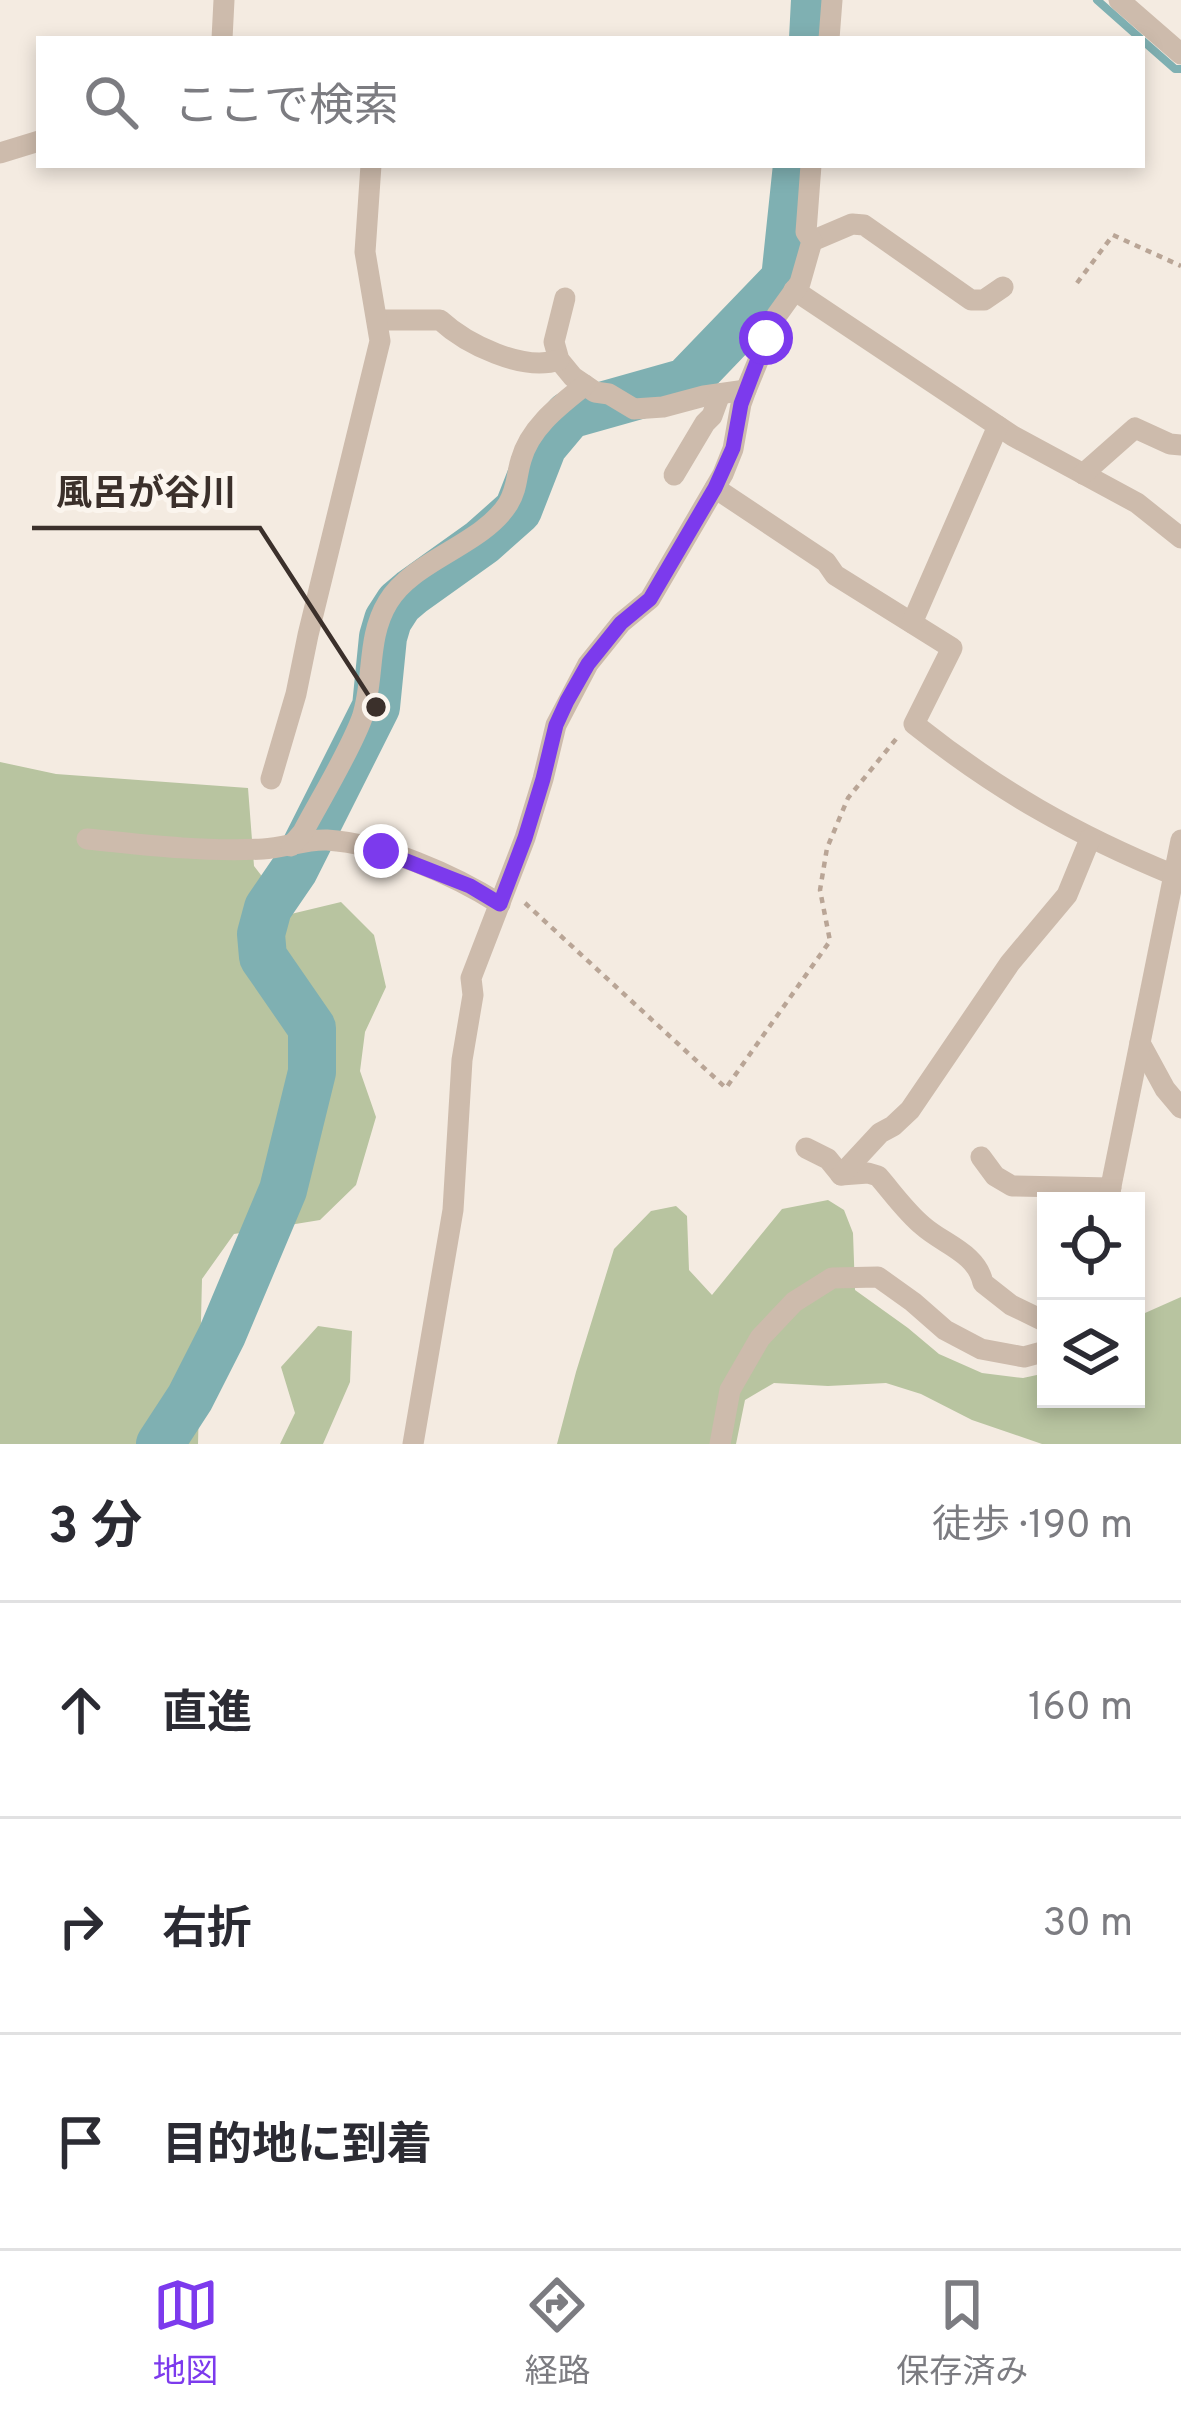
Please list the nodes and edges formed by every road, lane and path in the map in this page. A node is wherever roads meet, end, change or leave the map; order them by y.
1 (224, 0) edge
2 (832, 0) edge
3 (1119, 0) edge
4 (222, 36) edge
5 (829, 36) edge
6 (1181, 54) edge
7 (36, 142) edge
8 (0, 153) edge
9 (371, 168) edge
10 (811, 168) edge
11 (812, 241) junction
12 (1181, 266) edge
13 (1077, 283) dead end
14 (1003, 287) dead end
15 (794, 290) junction
16 (565, 298) dead end
17 (376, 320) junction
18 (559, 360) junction
19 (585, 385) junction
20 (746, 390) junction
21 (720, 394) junction
22 (998, 426) junction
23 (1181, 445) edge
24 (1083, 474) junction
25 (674, 475) dead end
26 (715, 488) junction
27 (1181, 538) edge
28 (911, 623) junction
29 (914, 724) junction
30 (271, 779) dead end
31 (87, 839) dead end
32 (1090, 839) junction
33 (1181, 840) edge
34 (291, 846) junction
35 (1174, 875) junction
36 (502, 897) junction
37 (1140, 1042) junction
38 (1181, 1108) edge
39 (806, 1148) dead end
40 (981, 1157) dead end
41 (841, 1174) junction
42 (1086, 1192) edge
43 (1110, 1192) edge
44 (1037, 1318) edge
45 (1037, 1354) edge
46 (413, 1444) edge
47 (720, 1444) edge

1 - 4 street
2 - 5 street
3 - 6 street
7 - 8 street
9 - 17 street
10 - 11 street
11 - 14 street
11 - 15 street
12 - 13 path
15 - 20 street
15 - 22 street
16 - 18 street
17 - 18 street
17 - 30 street
18 - 19 street
19 - 21 street
19 - 34 street
20 - 21 street
20 - 26 street
21 - 25 street
22 - 24 street
22 - 28 street
23 - 24 street
24 - 27 street
26 - 28 street
26 - 36 street
28 - 29 street
29 - 32 street
29 - 36 path
31 - 34 street
32 - 35 street
32 - 41 street
33 - 35 street
34 - 36 street
35 - 37 street
36 - 46 street
37 - 38 street
37 - 43 street
39 - 41 street
40 - 42 street
41 - 44 street
45 - 47 street

